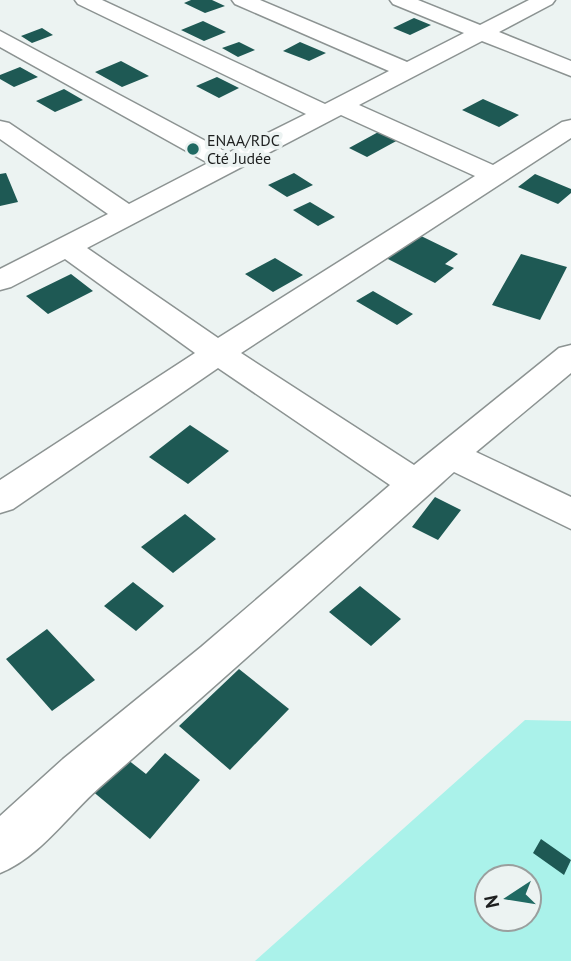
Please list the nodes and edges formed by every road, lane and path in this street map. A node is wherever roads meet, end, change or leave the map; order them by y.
1 (85, 0) edge
2 (242, 0) edge
3 (400, 0) edge
4 (545, 0) edge
5 (479, 32) junction
6 (0, 38) edge
7 (571, 69) edge
8 (407, 70) junction
9 (331, 109) junction
10 (571, 127) edge
11 (0, 128) edge
12 (226, 163) junction
13 (494, 175) junction
14 (127, 214) junction
15 (65, 246) junction
16 (0, 281) edge
17 (218, 353) junction
18 (571, 356) edge
19 (451, 454) junction
20 (417, 485) junction
21 (0, 499) edge
22 (571, 514) edge
23 (0, 849) edge

1 - 9 street
2 - 8 street
3 - 5 street
4 - 5 street
5 - 7 street
5 - 8 street
6 - 12 street
8 - 9 street
9 - 12 street
9 - 13 street
10 - 13 street
11 - 14 street
12 - 14 street
13 - 17 street
14 - 15 street
15 - 16 street
15 - 17 street
17 - 20 street
17 - 21 street
18 - 19 street
19 - 20 street
19 - 22 street
20 - 23 street

